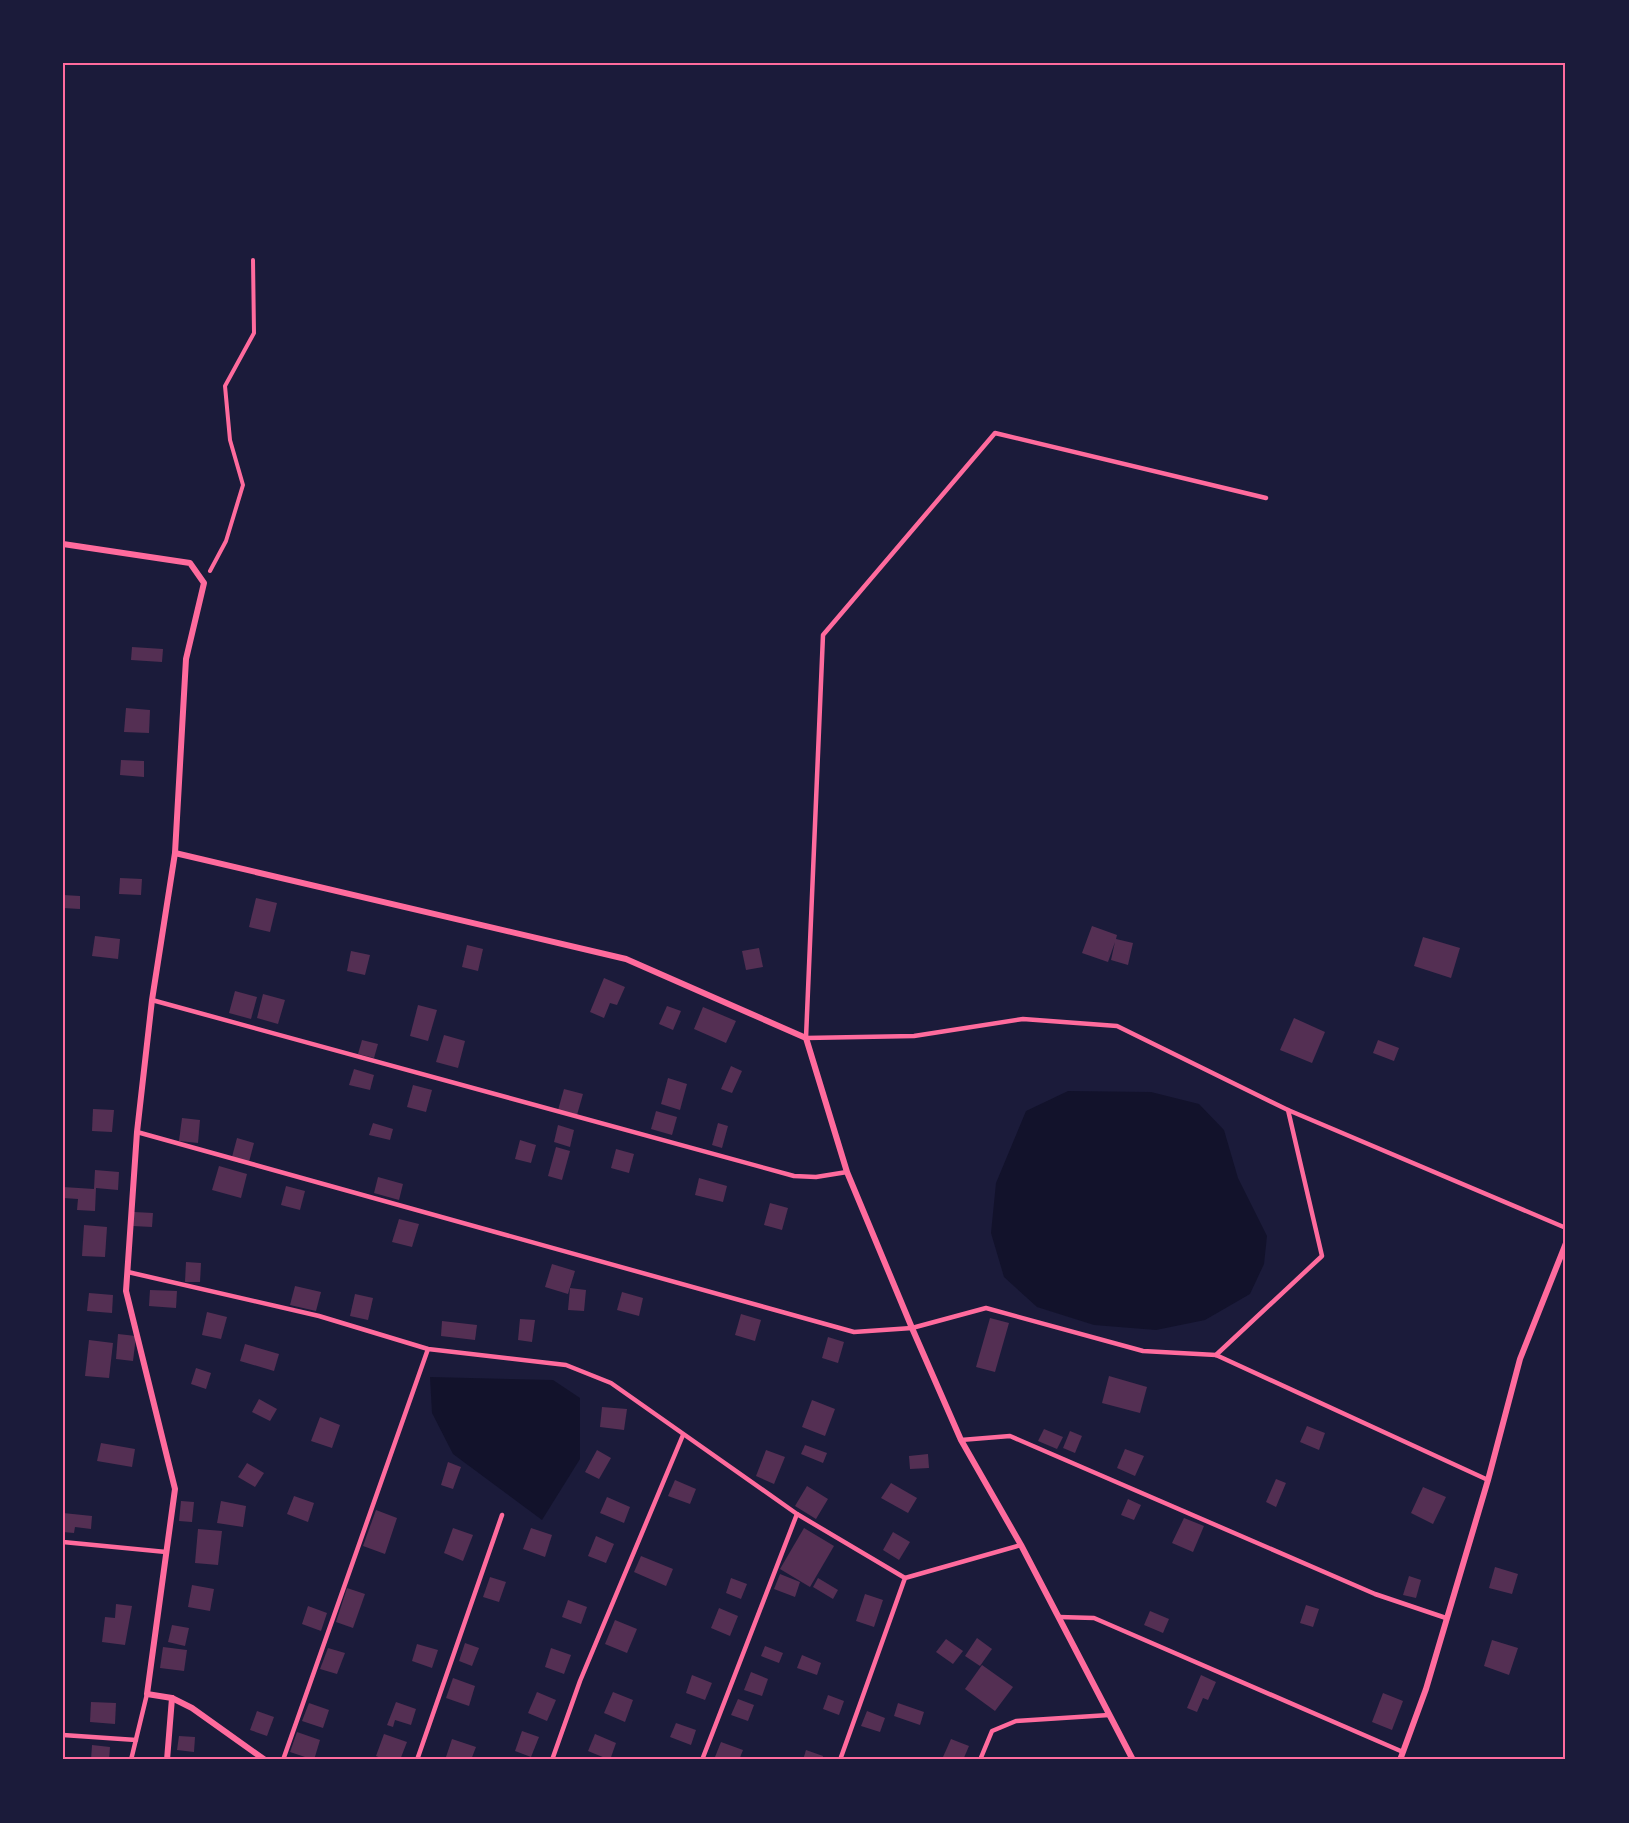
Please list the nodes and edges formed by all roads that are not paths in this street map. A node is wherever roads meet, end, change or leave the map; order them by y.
1 (1266, 498) dead end
2 (63, 544) edge
3 (175, 852) junction
4 (152, 1000) junction
5 (806, 1038) junction
6 (1288, 1110) junction
7 (137, 1132) junction
8 (848, 1172) junction
9 (1566, 1228) edge
10 (1566, 1243) edge
11 (128, 1272) junction
12 (912, 1328) junction
13 (428, 1349) junction
14 (1216, 1355) junction
15 (683, 1435) junction
16 (961, 1440) junction
17 (1488, 1480) junction
18 (797, 1514) junction
19 (502, 1515) dead end
20 (63, 1542) edge
21 (1021, 1545) junction
22 (166, 1552) junction
23 (905, 1578) junction
24 (1059, 1617) junction
25 (1446, 1618) junction
26 (147, 1694) junction
27 (172, 1698) junction
28 (1109, 1714) junction
29 (63, 1735) edge
30 (136, 1740) junction
31 (1403, 1752) junction
32 (131, 1760) edge
33 (167, 1760) edge
34 (265, 1760) edge
35 (283, 1760) edge
36 (417, 1760) edge
37 (552, 1760) edge
38 (702, 1760) edge
39 (840, 1760) edge
40 (980, 1760) edge
41 (1133, 1760) edge
42 (1400, 1760) edge

1 - 5 lane
2 - 3 street
3 - 4 street
3 - 5 street
4 - 7 street
4 - 8 lane
5 - 6 lane
5 - 8 street
6 - 9 lane
6 - 14 lane
7 - 11 street
7 - 12 lane
8 - 12 street
10 - 17 street
11 - 13 lane
11 - 22 street
12 - 14 lane
12 - 16 street
13 - 15 lane
13 - 35 lane
14 - 17 lane
15 - 18 lane
15 - 37 lane
16 - 21 street
16 - 25 lane
17 - 25 street
18 - 23 lane
18 - 38 lane
19 - 36 lane
20 - 22 lane
21 - 23 lane
21 - 24 street
22 - 26 street
23 - 39 lane
24 - 28 street
24 - 31 lane
25 - 31 street
26 - 27 street
26 - 30 lane
27 - 33 street
27 - 34 street
28 - 40 lane
28 - 41 street
29 - 30 lane
30 - 32 lane
31 - 42 street

